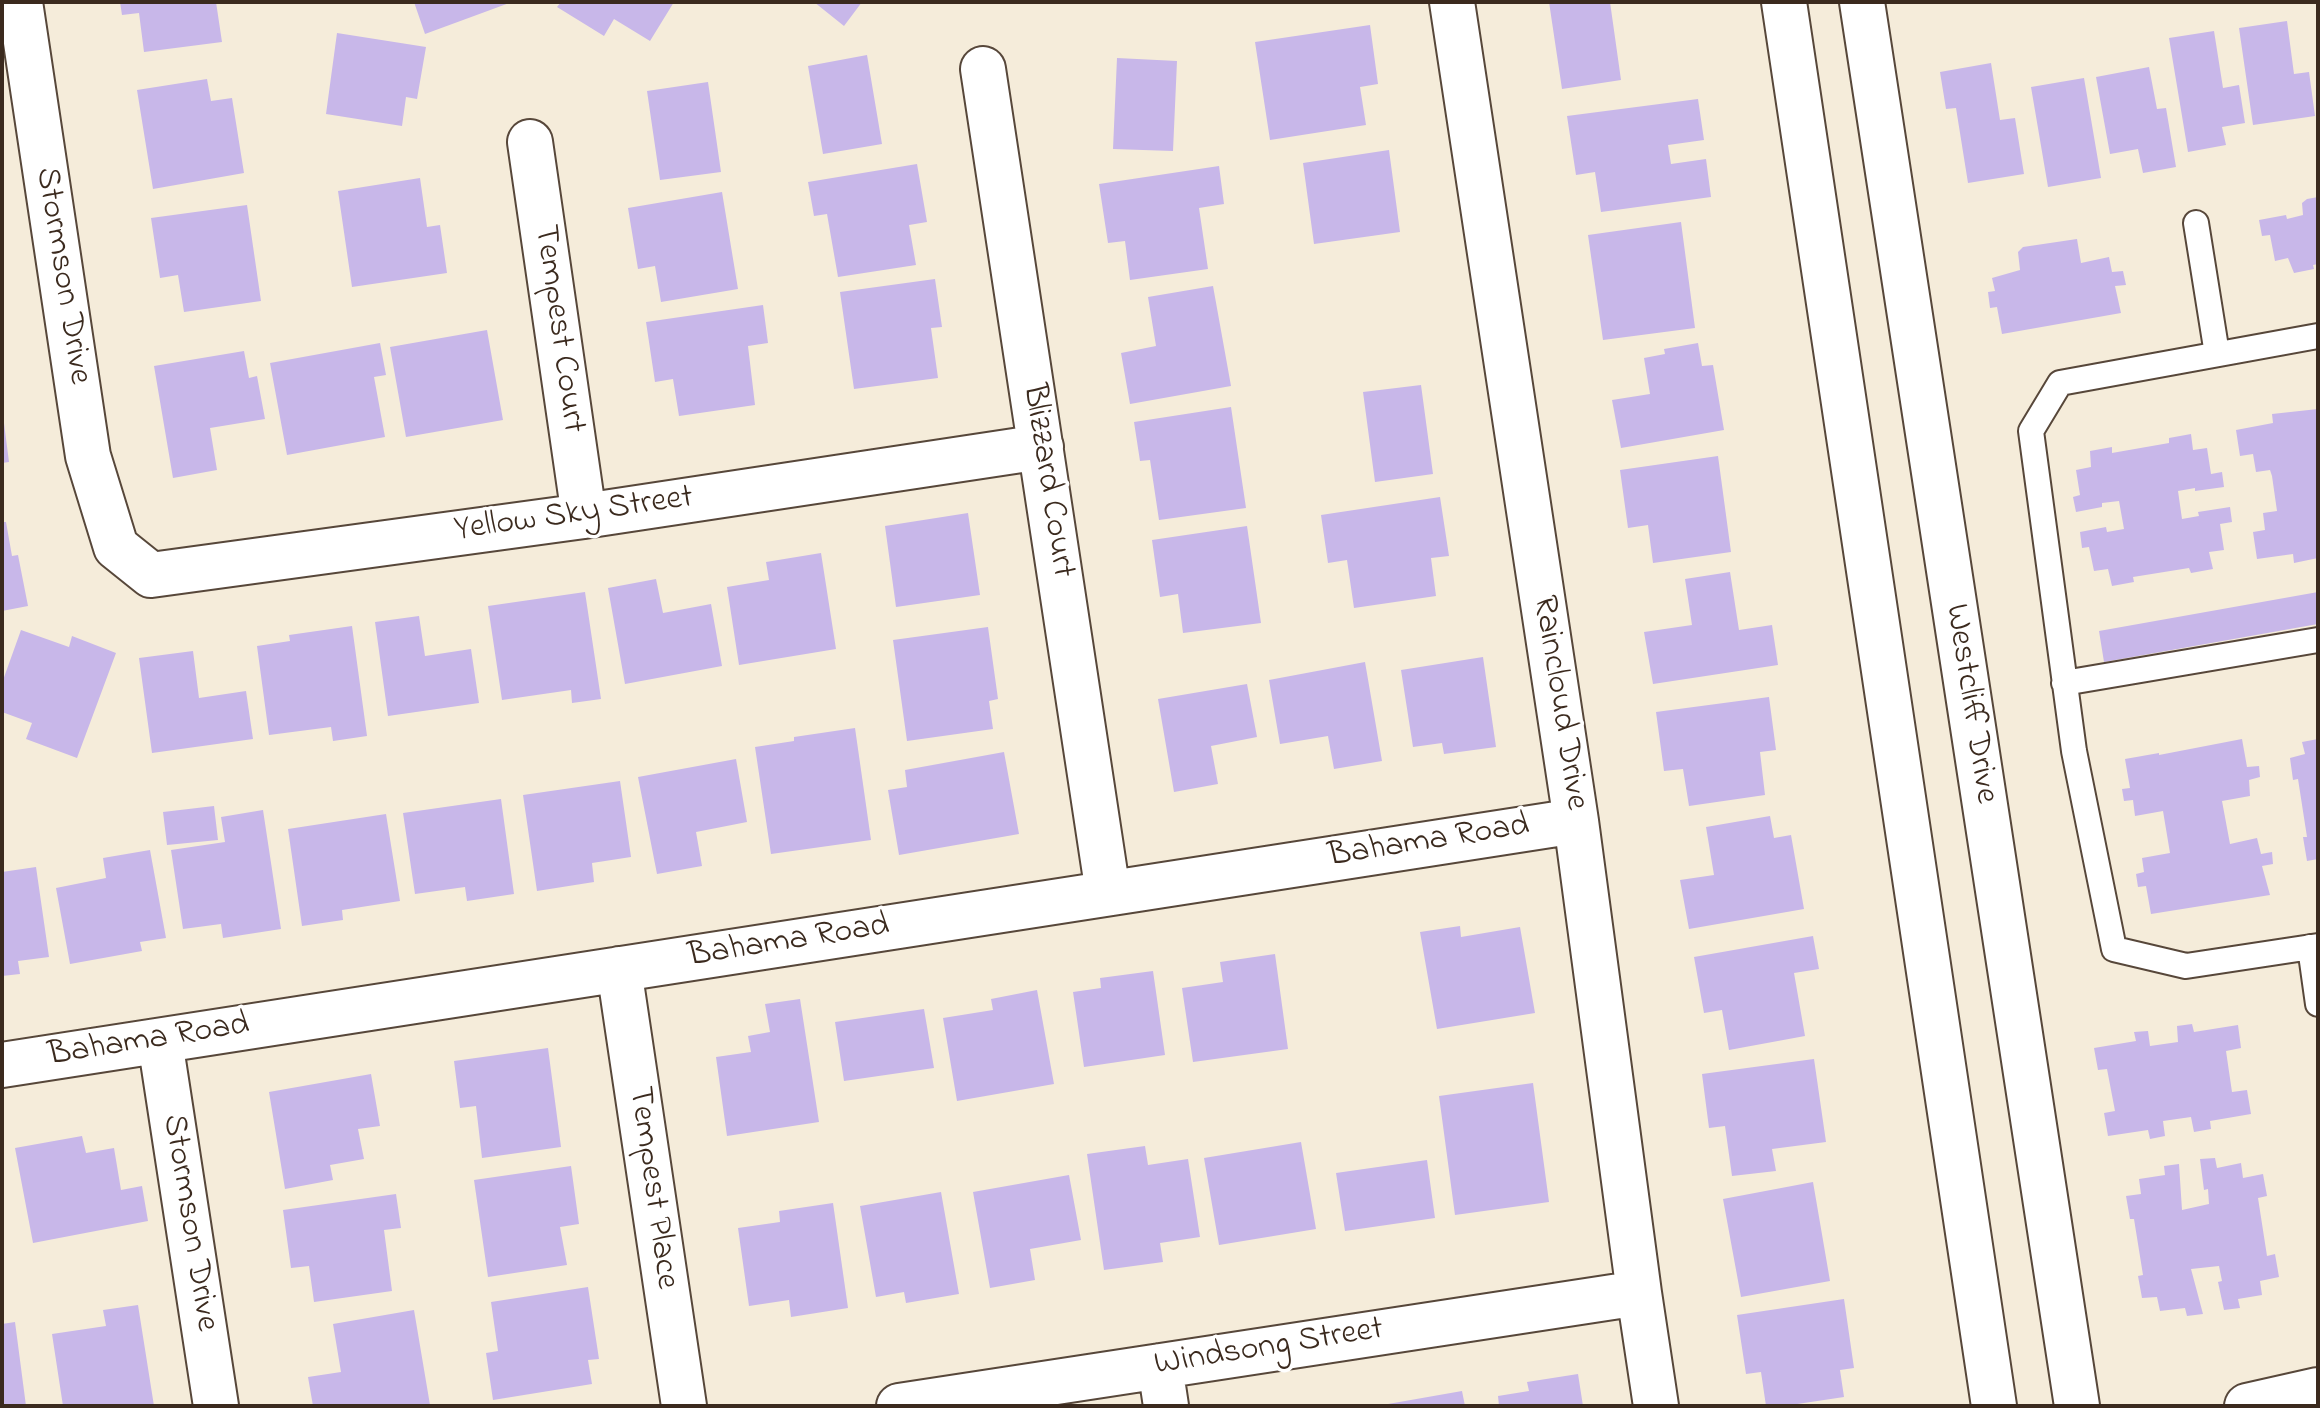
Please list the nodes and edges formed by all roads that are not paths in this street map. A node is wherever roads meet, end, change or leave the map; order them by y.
1 (20, 2) edge
2 (1452, 2) edge
3 (1784, 2) edge
4 (1862, 2) edge
5 (983, 69) dead end
6 (530, 142) dead end
7 (2196, 223) dead end
8 (2318, 336) edge
9 (2217, 354) junction
10 (1041, 447) junction
11 (584, 516) junction
12 (116, 547) joint
13 (2318, 640) edge
14 (2064, 683) junction
15 (1576, 821) junction
16 (1108, 893) junction
17 (2314, 946) edge
18 (619, 969) junction
19 (2318, 1004) edge
20 (160, 1041) junction
21 (2, 1065) edge
22 (1639, 1293) junction
23 (1163, 1386) edge
24 (2318, 1390) edge
25 (216, 1406) edge
26 (684, 1406) edge
27 (899, 1406) edge
28 (1656, 1406) edge
29 (1994, 1406) edge
30 (2077, 1406) edge
31 (2247, 1406) edge

1 - 12 street, Stormson Drive
2 - 15 street, Raincloud Drive
3 - 29 street
4 - 30 street, Westcliff Drive
5 - 10 street, Blizzard Court
6 - 11 street, Tempest Court
7 - 9 lane
8 - 9 lane
9 - 14 lane
10 - 11 street, Yellow Sky Street
10 - 16 street, Blizzard Court
11 - 12 street, Yellow Sky Street
13 - 14 lane
14 - 17 lane
15 - 16 street, Bahama Road
15 - 22 street, Raincloud Drive
16 - 18 street, Bahama Road
17 - 19 lane
18 - 20 street, Bahama Road
18 - 26 street, Tempest Place
20 - 21 street, Bahama Road
20 - 25 street, Stormson Drive
22 - 23 street, Windsong Street
22 - 28 street, Raincloud Drive
23 - 27 street, Windsong Street
24 - 31 street

